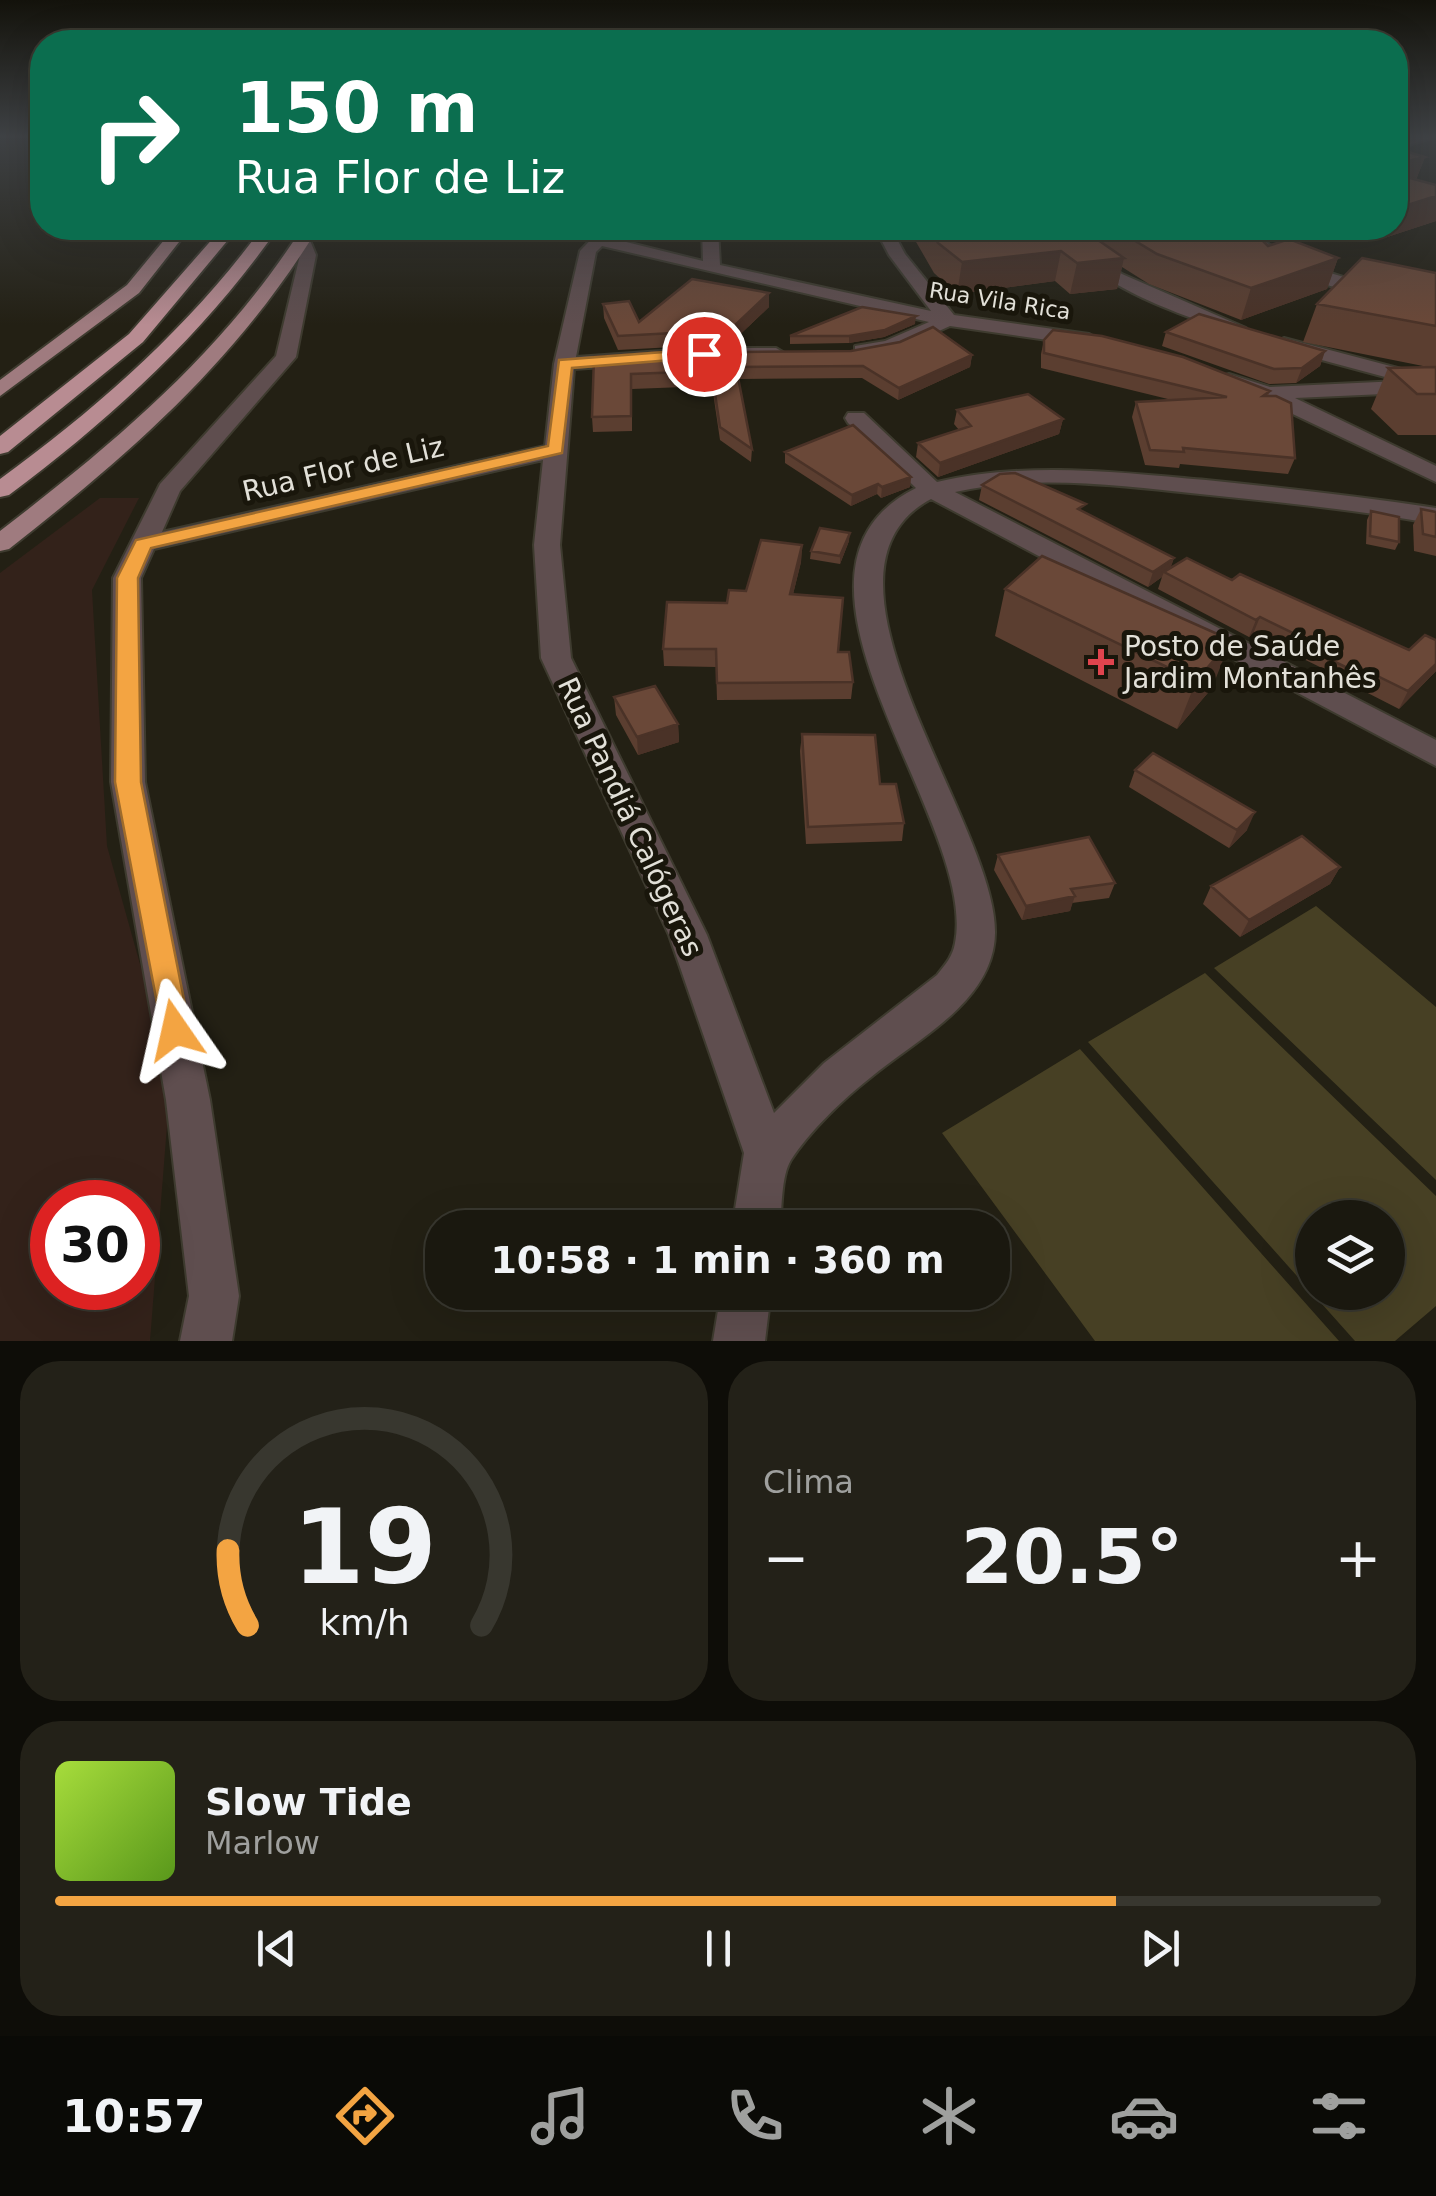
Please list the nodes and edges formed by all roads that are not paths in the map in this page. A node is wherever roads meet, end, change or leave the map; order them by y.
1 (172, 240) edge
2 (220, 240) edge
3 (262, 240) edge
4 (302, 240) edge
5 (307, 240) edge
6 (599, 240) edge
7 (624, 240) edge
8 (711, 240) edge
9 (889, 240) edge
10 (1071, 240) edge
11 (1253, 240) edge
12 (712, 267) junction
13 (1436, 301) edge
14 (948, 320) junction
15 (1111, 344) edge
16 (849, 352) edge
17 (790, 354) edge
18 (564, 364) junction
19 (1218, 376) edge
20 (1436, 385) edge
21 (0, 390) edge
22 (1270, 394) junction
23 (856, 418) dead end
24 (0, 448) edge
25 (556, 450) junction
26 (1436, 475) edge
27 (0, 490) edge
28 (932, 490) junction
29 (1436, 516) edge
30 (0, 542) edge
31 (143, 544) junction
32 (1436, 754) edge
33 (767, 1154) junction
34 (759, 1210) edge
35 (743, 1310) edge
36 (206, 1341) edge
37 (739, 1341) edge

1 - 21 main road
2 - 24 highway
3 - 27 highway
4 - 30 main road
5 - 31 street
6 - 18 street, Rua Pandiá Calógeras
7 - 12 street, Rua Vila Rica
8 - 12 street
9 - 14 street
10 - 20 street
11 - 13 street
12 - 14 street, Rua Vila Rica
14 - 15 street, Rua Vila Rica
14 - 16 street
17 - 18 street
18 - 25 street, Rua Pandiá Calógeras
19 - 22 street
20 - 22 street
22 - 26 street
23 - 28 street
25 - 31 street, Rua Flor de Liz
25 - 33 street, Rua Pandiá Calógeras
28 - 29 street
28 - 32 street
28 - 33 street
31 - 36 street
33 - 34 street, Rua Pandiá Calógeras
35 - 37 street

